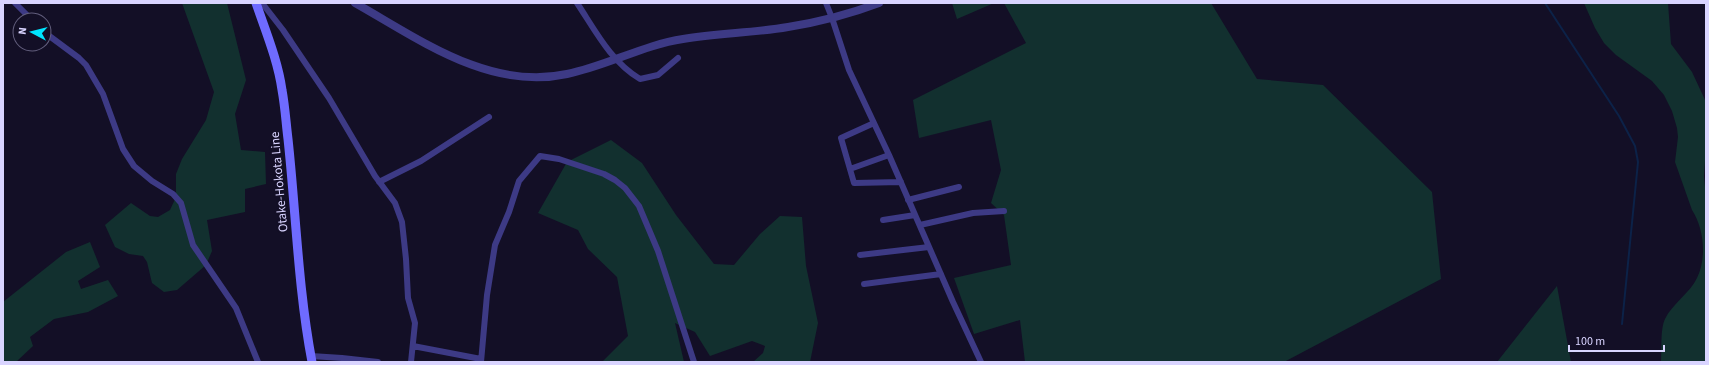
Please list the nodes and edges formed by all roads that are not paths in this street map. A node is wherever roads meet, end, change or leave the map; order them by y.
1 (15, 3) edge
2 (256, 3) edge
3 (262, 3) edge
4 (354, 3) edge
5 (577, 3) edge
6 (826, 3) edge
7 (879, 3) edge
8 (24, 12) edge
9 (832, 18) junction
10 (52, 38) edge
11 (678, 58) dead end
12 (615, 60) junction
13 (489, 117) dead end
14 (874, 123) junction
15 (889, 155) junction
16 (850, 169) junction
17 (379, 182) junction
18 (901, 182) junction
19 (959, 187) dead end
20 (908, 200) junction
21 (1004, 211) dead end
22 (915, 215) junction
23 (883, 220) dead end
24 (920, 225) junction
25 (929, 247) junction
26 (860, 254) dead end
27 (941, 274) junction
28 (864, 284) dead end
29 (412, 346) junction
30 (312, 359) edge
31 (356, 361) edge
32 (481, 361) edge
33 (258, 362) edge
34 (378, 362) edge
35 (410, 362) edge
36 (694, 362) edge
37 (981, 362) edge

1 - 8 street
2 - 30 main road, Otake-Hokota Line
3 - 17 street
4 - 12 street
5 - 12 street
6 - 9 street
7 - 9 street
9 - 12 street
9 - 14 street
10 - 33 street
11 - 12 street
13 - 17 street
14 - 15 street
14 - 16 street
15 - 16 street
15 - 18 street
16 - 18 street
17 - 29 street
18 - 20 street
19 - 20 street
20 - 22 street
21 - 24 street
22 - 23 street
22 - 24 street
24 - 25 street
25 - 26 street
25 - 27 street
27 - 28 street
27 - 37 street
29 - 32 street
29 - 35 street
30 - 31 street
31 - 34 street
32 - 36 street

